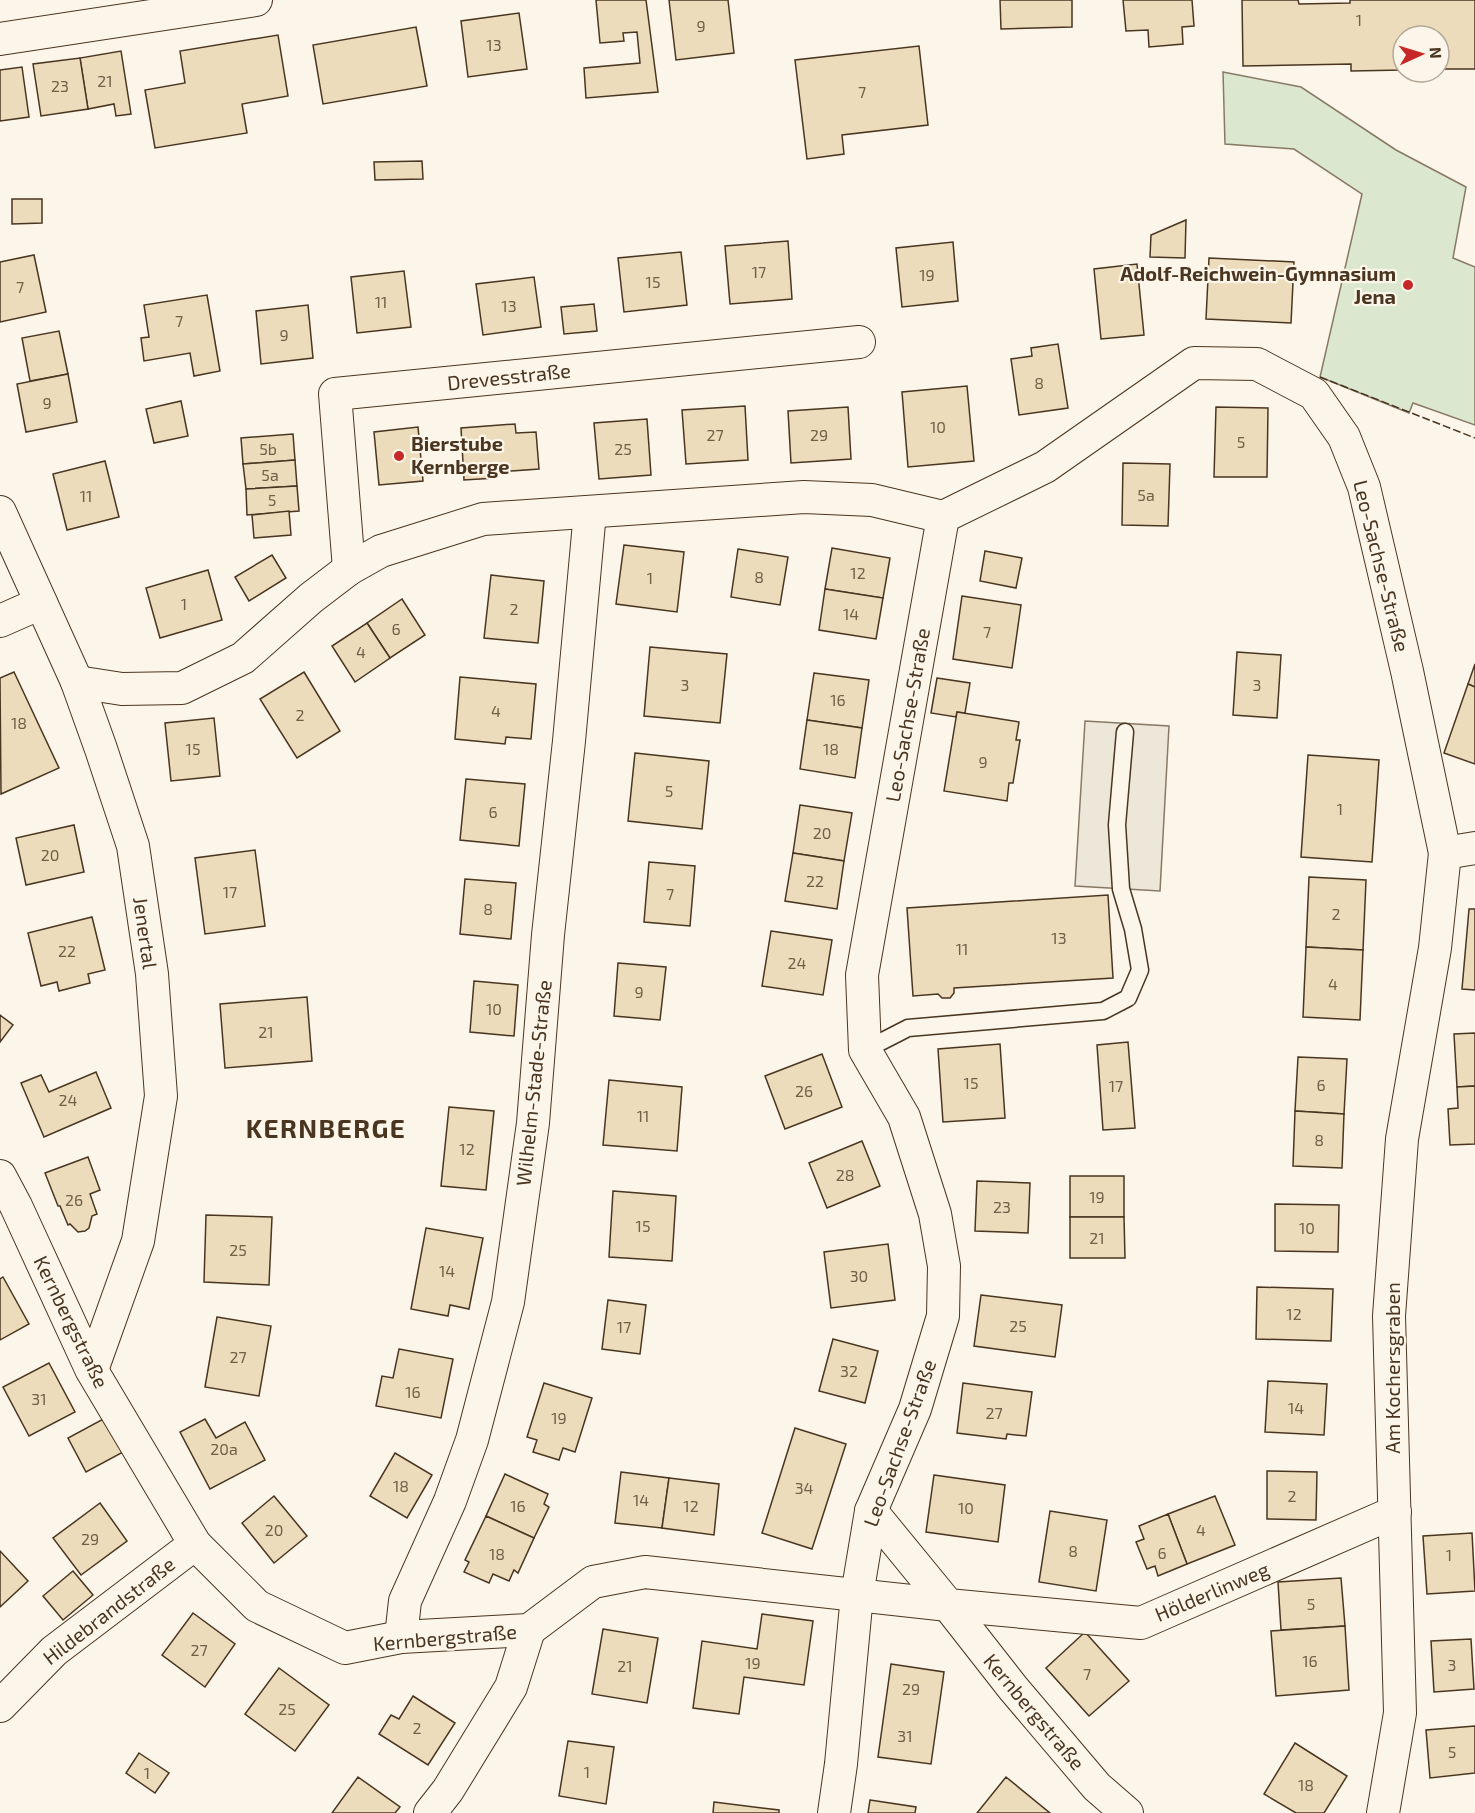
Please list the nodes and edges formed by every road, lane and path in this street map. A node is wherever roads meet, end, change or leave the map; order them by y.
1 (256, 0) edge
2 (0, 39) edge
3 (859, 342) dead end
4 (0, 512) edge
5 (590, 512) junction
6 (943, 517) junction
7 (349, 569) junction
8 (41, 603) junction
9 (0, 621) edge
10 (77, 682) junction
11 (1125, 732) dead end
12 (1460, 850) edge
13 (865, 1050) junction
14 (0, 1176) edge
15 (92, 1370) junction
16 (871, 1511) junction
17 (1395, 1512) junction
18 (195, 1544) junction
19 (857, 1595) junction
20 (948, 1605) junction
21 (529, 1630) junction
22 (401, 1637) junction
23 (0, 1706) edge
24 (430, 1813) edge
25 (834, 1813) edge
26 (1127, 1813) edge
27 (1383, 1813) edge

1 - 2 street
3 - 7 street, Drevesstraße
4 - 8 street, Jenertal
5 - 6 street
5 - 7 street
5 - 22 street, Wilhelm-Stade-Straße
6 - 12 street, Leo-Sachse-Straße
6 - 13 street, Leo-Sachse-Straße
7 - 10 street
8 - 9 street
8 - 10 street, Jenertal
10 - 15 street, Jenertal
11 - 13 lane
12 - 17 street, Am Kochersgraben
13 - 16 street, Leo-Sachse-Straße
14 - 15 street, Kernbergstraße
15 - 18 street, Kernbergstraße
16 - 19 street, Leo-Sachse-Straße
16 - 20 street, Kernbergstraße
17 - 20 street, Hölderlinweg
17 - 27 street, Am Kochersgraben
18 - 22 street, Kernbergstraße
18 - 23 street, Hildebrandstraße
19 - 20 street, Kernbergstraße
19 - 21 street, Kernbergstraße
19 - 25 street, Leo-Sachse-Straße
20 - 26 street, Kernbergstraße
21 - 22 street, Kernbergstraße
21 - 24 street

